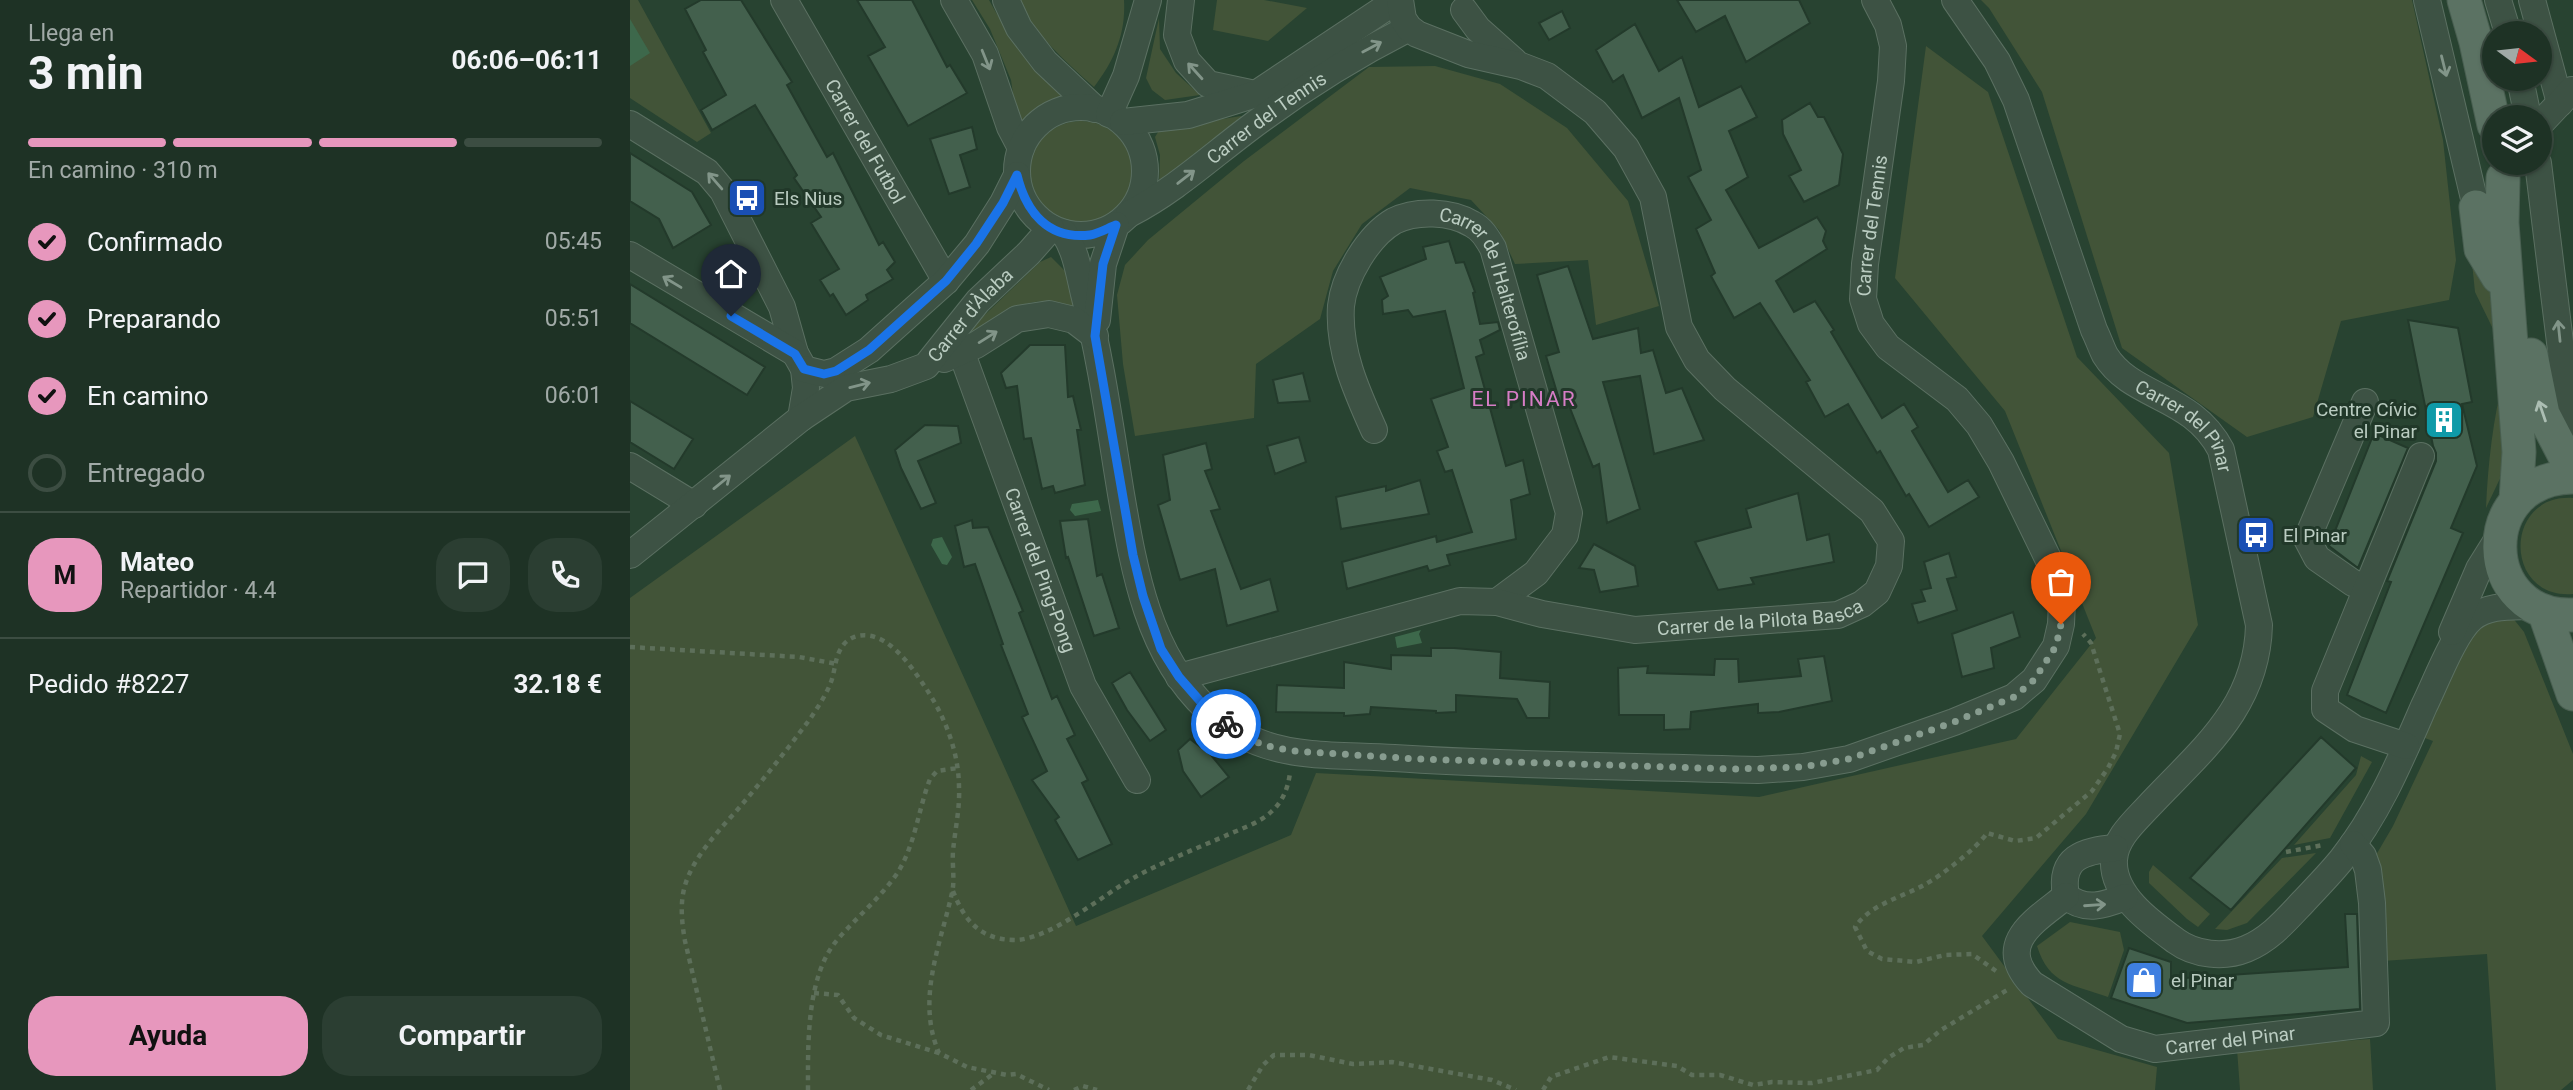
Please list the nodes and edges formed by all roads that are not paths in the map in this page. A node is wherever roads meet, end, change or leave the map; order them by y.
1 (784, 0) edge
2 (954, 0) edge
3 (1006, 0) edge
4 (1181, 0) edge
5 (1399, 0) edge
6 (1875, 0) edge
7 (1955, 0) edge
8 (2427, 0) edge
9 (2464, 0) edge
10 (2498, 0) edge
11 (2532, 0) edge
12 (1148, 1) edge
13 (1464, 5) edge
14 (2504, 21) edge
15 (1418, 32) junction
16 (1521, 66) junction
17 (1256, 94) junction
18 (2566, 96) edge
19 (2490, 105) edge
20 (2552, 111) edge
21 (1109, 115) junction
22 (630, 124) edge
23 (1021, 148) junction
24 (1017, 175) junction
25 (2502, 175) edge
26 (2503, 175) edge
27 (2539, 175) edge
28 (2476, 207) joint
29 (1122, 220) junction
30 (1058, 231) junction
31 (630, 255) edge
32 (946, 281) junction
33 (2506, 291) junction
34 (1095, 336) junction
35 (961, 351) junction
36 (799, 361) junction
37 (926, 366) junction
38 (2365, 402) dead end
39 (801, 418) junction
40 (1374, 430) dead end
41 (2573, 447) edge
42 (2421, 456) dead end
43 (630, 466) edge
44 (2573, 474) edge
45 (2516, 500) junction
46 (694, 505) junction
47 (2499, 537) junction
48 (630, 555) edge
49 (2366, 587) junction
50 (1497, 602) junction
51 (2550, 610) edge
52 (2441, 670) junction
53 (1179, 677) junction
54 (2573, 694) edge
55 (2406, 746) junction
56 (1137, 780) dead end
57 (2353, 844) junction
58 (2116, 848) junction
59 (2066, 896) junction
60 (2125, 897) junction

1 - 32 street, Carrer del Futbol
2 -> 23 street
3 - 21 street
17 -> 4 street
5 - 15 street, Carrer del Tennis
5 - 17 street, Carrer del Tennis
6 - 53 street, Carrer del Tennis
7 - 58 street, Carrer del Pinar
8 -> 28 street
9 - 19 main road
10 - 14 street
11 - 18 street
12 - 21 street
13 - 15 street, Carrer del Tennis
13 - 16 street, Carrer de la Pilota Basca
15 - 16 street, Carrer de la Pilota Basca
29 -> 15 street, Carrer del Tennis
16 - 50 street, Carrer de la Pilota Basca
17 - 21 street, Carrer del Tennis
18 - 20 street
21 - 23 street
21 - 29 street
36 -> 22 street
23 - 24 street
24 - 30 street
24 - 32 street
25 - 33 main road
44 -> 26 main road
41 -> 27 street
28 - 33 main road
29 - 30 street
29 - 34 street, Carrer del Tennis
30 - 34 street, Carrer del Tennis
30 - 37 street, Carrer d'Àlaba
36 -> 31 street
32 - 36 street
33 - 45 main road
35 -> 34 street
34 - 53 street, Carrer del Tennis
35 - 37 street
35 - 56 street, Carrer del Ping-Pong
36 - 39 street
39 -> 37 street, Carrer d'Àlaba
38 - 49 street
46 -> 39 street, Carrer d'Àlaba
40 - 50 street, Carrer de l'Halterofília
42 - 49 street
43 - 46 street
44 - 45 main road
45 - 47 main road
46 - 48 street, Carrer d'Àlaba
47 - 51 main road
47 - 52 street
49 - 55 street
50 - 53 street, Carrer de la Pilota Basca
51 - 52 street
51 - 54 main road
52 - 55 street
55 - 57 street
57 - 59 street, Carrer del Pinar
57 - 60 street
58 - 59 street
58 - 60 street
59 -> 60 street

